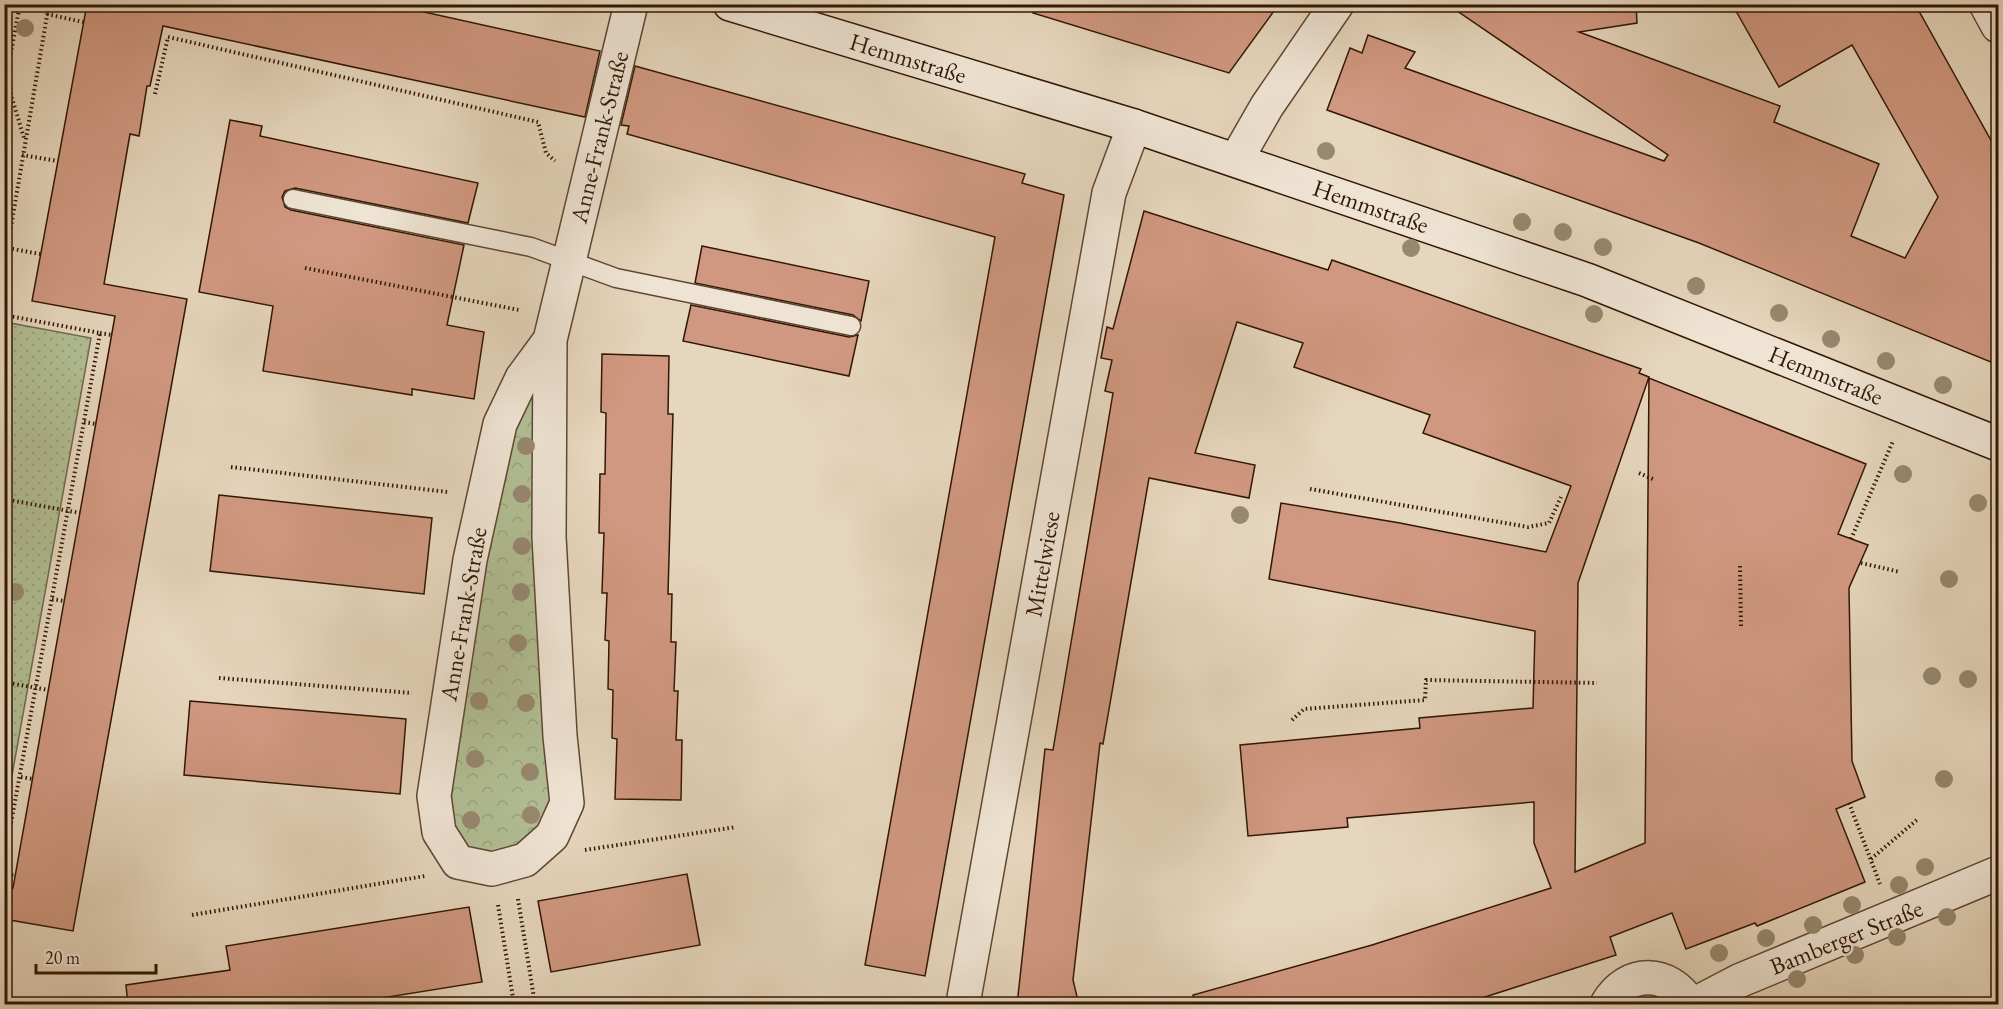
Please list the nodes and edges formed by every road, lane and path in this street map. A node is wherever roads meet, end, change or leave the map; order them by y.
1 (20, 4) edge
2 (49, 4) edge
3 (631, 4) edge
4 (730, 4) edge
5 (1337, 4) edge
6 (1986, 4) edge
7 (779, 11) edge
8 (47, 14) junction
9 (83, 22) dead end
10 (1998, 26) edge
11 (156, 94) dead end
12 (1134, 126) junction
13 (25, 138) junction
14 (22, 155) junction
15 (1236, 160) junction
16 (57, 161) dead end
17 (587, 187) junction
18 (293, 200) dead end
19 (8, 248) junction
20 (40, 254) dead end
21 (569, 263) junction
22 (4, 268) edge
23 (305, 268) dead end
24 (4, 315) edge
25 (851, 326) dead end
26 (553, 329) junction
27 (100, 333) junction
28 (112, 335) dead end
29 (1907, 408) junction
30 (84, 422) junction
31 (96, 424) dead end
32 (1998, 444) edge
33 (231, 466) dead end
34 (1639, 473) dead end
35 (1655, 480) dead end
36 (1310, 489) dead end
37 (484, 496) junction
38 (1561, 497) dead end
39 (4, 499) edge
40 (68, 511) junction
41 (80, 513) dead end
42 (1851, 539) dead end
43 (1861, 563) dead end
44 (1740, 566) dead end
45 (1900, 572) dead end
46 (52, 599) junction
47 (64, 601) dead end
48 (1740, 628) dead end
49 (219, 678) dead end
50 (4, 682) edge
51 (1597, 683) dead end
52 (36, 688) junction
53 (48, 690) dead end
54 (449, 696) junction
55 (1292, 720) dead end
56 (21, 777) junction
57 (33, 779) dead end
58 (1849, 803) dead end
59 (1918, 819) dead end
60 (736, 827) dead end
61 (584, 851) dead end
62 (1871, 860) junction
63 (5, 862) edge
64 (458, 862) junction
65 (502, 866) junction
66 (1998, 873) edge
67 (15, 876) dead end
68 (192, 915) dead end
69 (1893, 917) junction
70 (514, 1005) edge
71 (535, 1005) edge
72 (965, 1005) edge
73 (1607, 1005) edge
74 (1690, 1005) edge
75 (1695, 1005) edge

1 - 13 path
2 - 8 path
3 - 17 street, Anne-Frank-Straße
4 - 7 street, Hemmstraße
5 - 15 street
6 - 10 street
7 - 12 street, Hemmstraße
8 - 9 path
8 - 13 path
11 - 17 path
12 - 15 street, Hemmstraße
12 - 72 street, Mittelwiese
13 - 14 path
14 - 16 path
14 - 19 path
15 - 29 street, Hemmstraße
17 - 21 street, Anne-Frank-Straße
18 - 21 lane
19 - 20 path
19 - 22 path
21 - 25 lane
21 - 26 street, Anne-Frank-Straße
23 - 26 path
24 - 27 path
26 - 37 street, Anne-Frank-Straße
26 - 65 street, Anne-Frank-Straße
27 - 28 path
27 - 30 path
29 - 32 street, Hemmstraße
29 - 42 path
30 - 31 path
30 - 40 path
33 - 37 path
34 - 35 path
36 - 38 path
37 - 54 street, Anne-Frank-Straße
39 - 40 path
40 - 41 path
40 - 46 path
43 - 45 path
44 - 48 path
46 - 47 path
46 - 52 path
49 - 54 path
50 - 52 path
51 - 55 path
52 - 53 path
52 - 56 path
54 - 64 street, Anne-Frank-Straße
56 - 57 path
56 - 63 path
58 - 62 path
59 - 62 path
60 - 61 path
62 - 69 path
63 - 67 path
64 - 65 street
64 - 68 path
65 - 70 path
65 - 71 path
66 - 69 street, Bamberger Straße
69 - 75 street, Bamberger Straße
73 - 74 street

